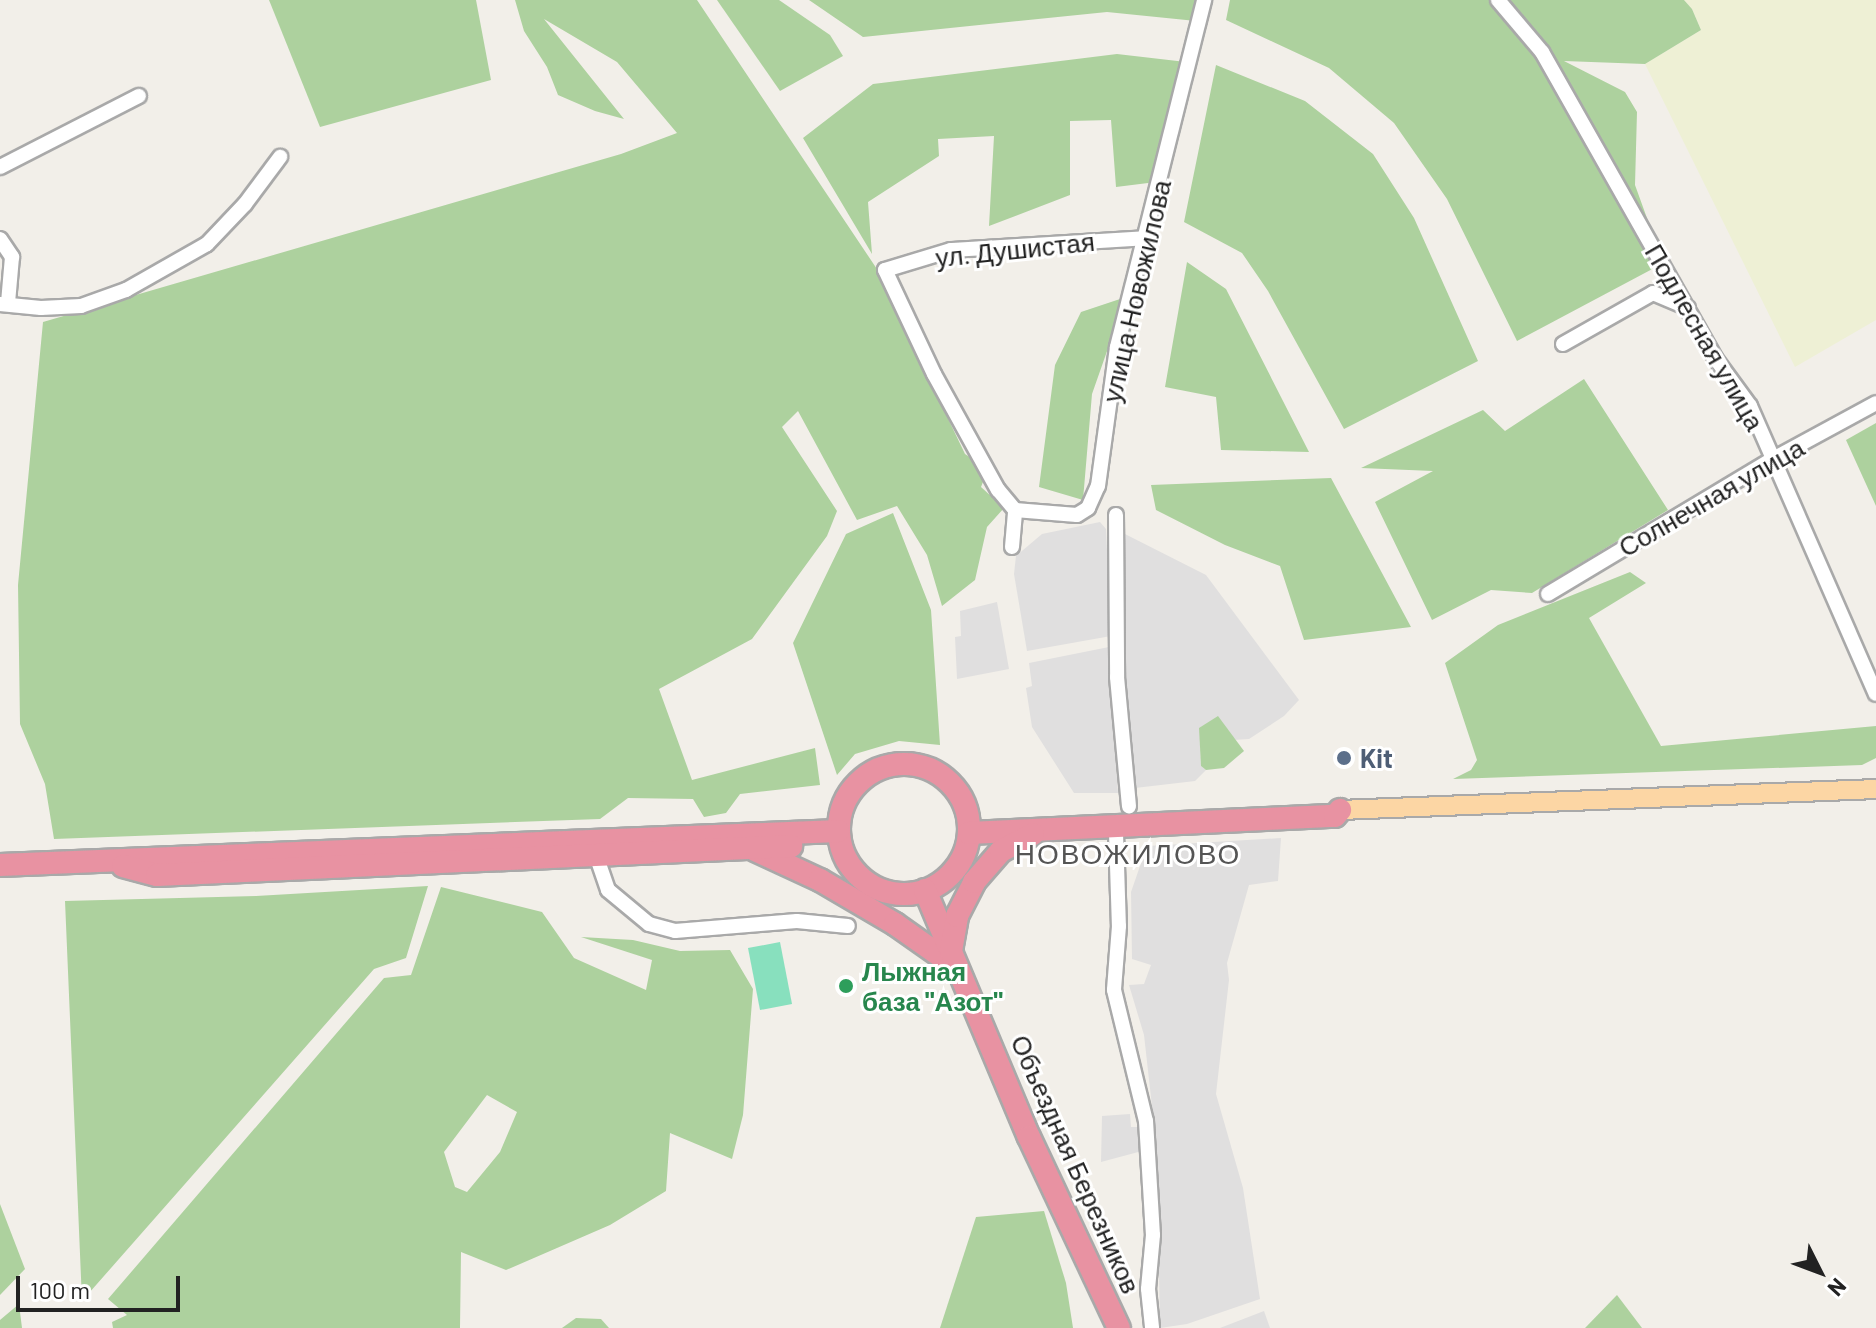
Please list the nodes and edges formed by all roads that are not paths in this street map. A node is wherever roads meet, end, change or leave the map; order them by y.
1 (1204, 0) edge
2 (1498, 0) edge
3 (139, 96) dead end
4 (280, 157) dead end
5 (0, 167) edge
6 (1146, 238) junction
7 (0, 239) edge
8 (4, 304) edge
9 (1689, 308) junction
10 (1563, 344) dead end
11 (1876, 403) edge
12 (1773, 459) junction
13 (1015, 510) junction
14 (1116, 515) dead end
15 (1012, 547) dead end
16 (1548, 594) dead end
17 (1876, 694) edge
18 (1876, 789) edge
19 (1129, 806) dead end
20 (1340, 810) junction
21 (969, 829) junction
22 (1040, 830) junction
23 (1116, 833) dead end
24 (840, 838) junction
25 (750, 848) junction
26 (596, 855) junction
27 (99, 860) junction
28 (0, 865) edge
29 (918, 892) junction
30 (848, 926) dead end
31 (945, 953) junction
32 (1108, 1328) edge
33 (1119, 1328) edge
34 (1152, 1328) edge

1 - 6 street, улица Новожилова
2 - 9 street, Подлесная улица
3 - 5 street
4 - 8 street
6 - 13 street, улица Новожилова
6 - 13 street, ул. Душистая
7 - 8 street
9 - 10 street
9 - 12 street, Подлесная улица
11 - 12 street, Солнечная улица
12 - 16 street, Солнечная улица
12 - 17 street, Подлесная улица
13 - 15 street
14 - 19 street
18 - 20 main road
20 - 21 highway
20 - 22 highway
21 - 22 highway
21 - 24 highway
21 - 29 highway
22 - 31 highway
23 - 34 street
24 - 25 highway
24 - 27 highway
24 - 29 highway
25 - 26 highway
25 - 31 highway
26 - 27 highway
26 - 30 street
27 - 28 highway
29 - 31 highway, Объездная Березников
31 - 32 highway, Объездная Березников
31 - 33 highway, Объездная Березников

